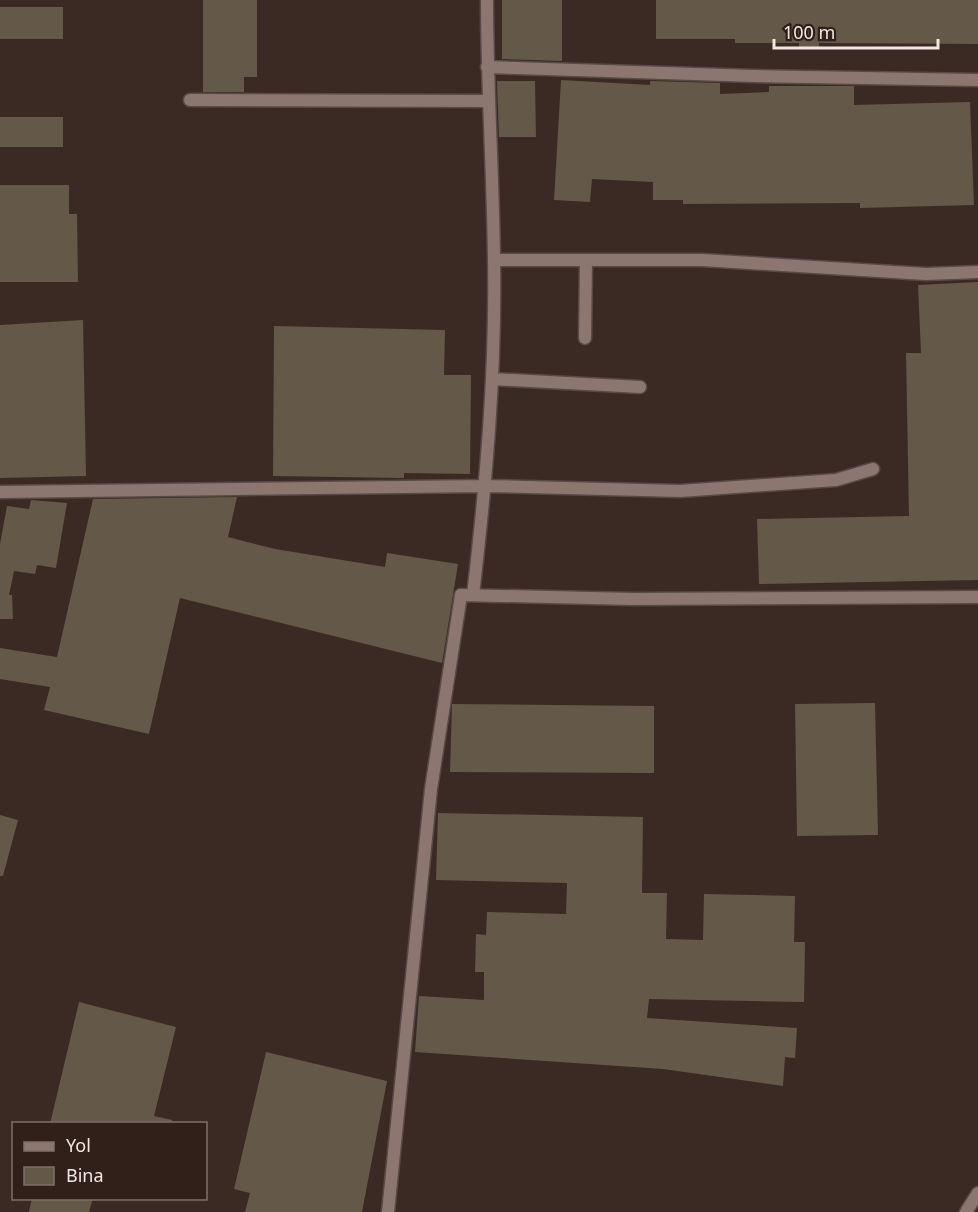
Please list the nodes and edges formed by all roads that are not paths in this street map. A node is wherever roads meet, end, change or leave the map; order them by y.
1 (487, 0) edge
2 (487, 67) junction
3 (978, 80) edge
4 (190, 100) dead end
5 (488, 101) junction
6 (494, 260) junction
7 (586, 260) junction
8 (978, 272) edge
9 (585, 338) dead end
10 (492, 379) junction
11 (640, 387) dead end
12 (873, 469) dead end
13 (486, 486) junction
14 (0, 492) edge
15 (473, 596) junction
16 (978, 597) edge
17 (978, 1193) edge
18 (388, 1212) edge
19 (966, 1212) edge

1 - 2 street
2 - 3 street
2 - 5 street
4 - 5 street
5 - 6 street
6 - 7 street
6 - 10 street
7 - 8 street
7 - 9 street
10 - 11 street
10 - 13 street
12 - 13 street
13 - 14 street
13 - 15 street
15 - 16 street
15 - 18 street
17 - 19 street

